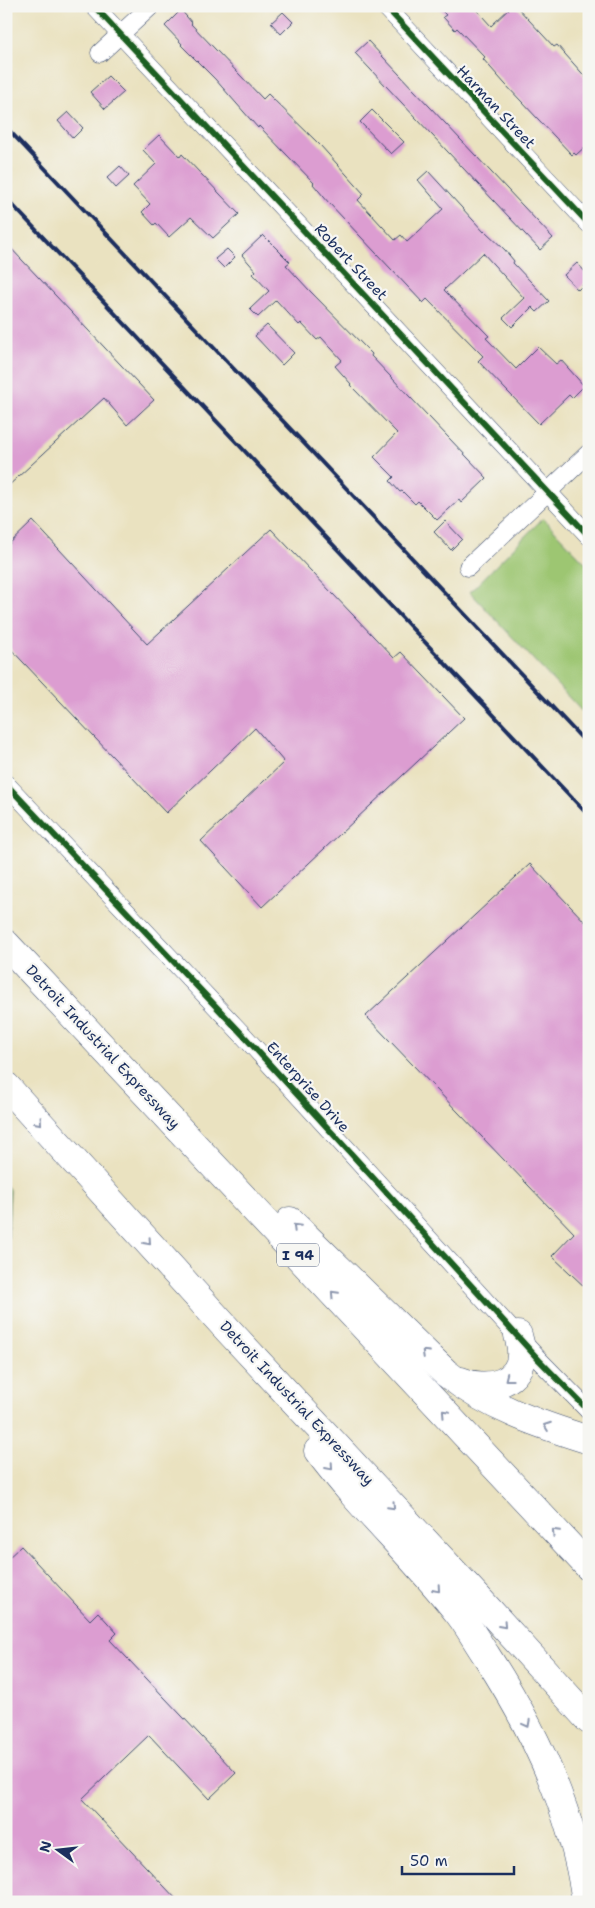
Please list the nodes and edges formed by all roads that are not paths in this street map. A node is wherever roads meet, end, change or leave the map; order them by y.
1 (94, 6) edge
2 (151, 6) edge
3 (385, 6) edge
4 (122, 34) junction
5 (100, 54) dead end
6 (589, 224) edge
7 (589, 453) edge
8 (547, 492) junction
9 (589, 536) edge
10 (468, 567) dead end
11 (6, 784) edge
12 (6, 942) edge
13 (6, 1086) edge
14 (228, 1330) junction
15 (518, 1335) junction
16 (446, 1374) junction
17 (589, 1410) edge
18 (589, 1440) edge
19 (589, 1567) edge
20 (589, 1720) edge
21 (586, 1902) edge

1 - 4 street, Robert Street
2 - 4 street
3 - 6 street, Harman Street
4 - 5 street
4 - 8 street, Robert Street
7 - 8 street
8 - 9 street, Robert Street
8 - 10 street
11 - 15 street, Enterprise Drive
16 -> 12 highway
19 -> 12 highway, Detroit Industrial Expressway / I 94
13 -> 14 highway, Detroit Industrial Expressway
14 -> 20 highway, Detroit Industrial Expressway
14 -> 21 highway
15 -> 16 highway
15 - 17 street, Enterprise Drive
18 -> 16 highway

